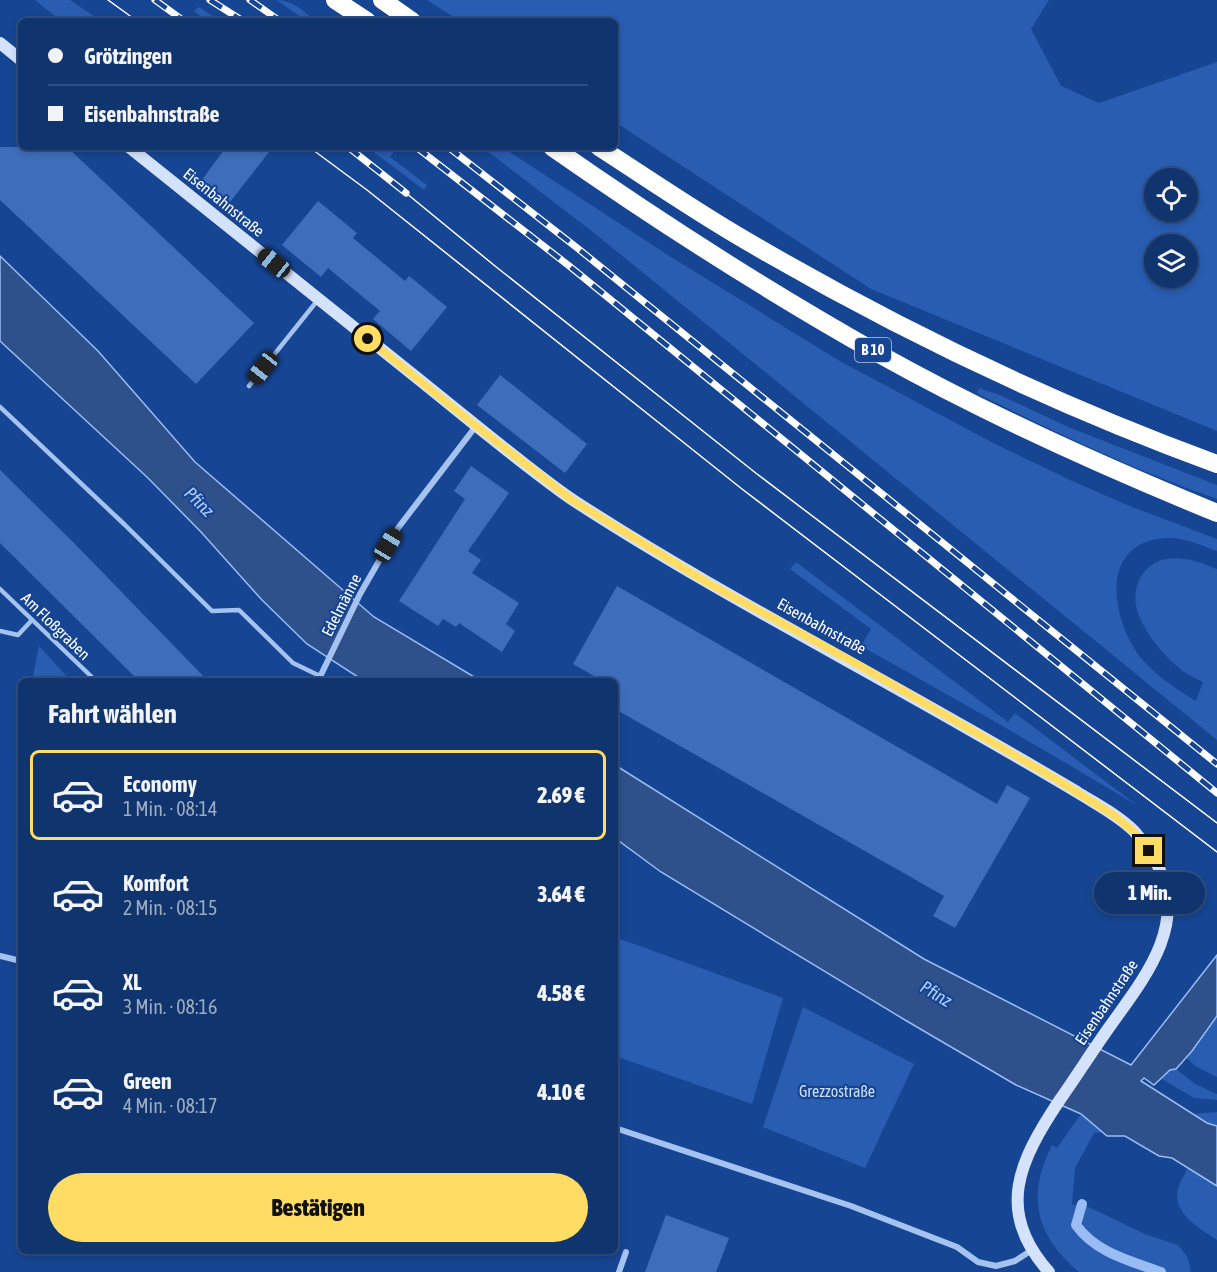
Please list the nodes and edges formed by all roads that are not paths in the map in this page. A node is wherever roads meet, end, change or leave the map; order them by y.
1 (335, 0) edge
2 (382, 0) edge
3 (362, 18) edge
4 (408, 18) edge
5 (0, 43) edge
6 (18, 58) edge
7 (133, 150) edge
8 (557, 150) edge
9 (604, 150) edge
10 (318, 299) junction
11 (249, 386) dead end
12 (0, 407) edge
13 (476, 426) junction
14 (1217, 464) edge
15 (1217, 513) edge
16 (0, 589) edge
17 (32, 620) junction
18 (0, 631) edge
19 (93, 678) edge
20 (317, 678) edge
21 (319, 678) edge
22 (0, 956) edge
23 (18, 960) edge
24 (618, 1129) edge
25 (1032, 1250) junction
26 (626, 1252) dead end
27 (994, 1269) edge
28 (619, 1272) edge
29 (1049, 1272) edge

1 - 3 highway
2 - 4 highway
5 - 6 street
7 - 10 street, Eisenbahnstraße
8 - 15 highway, B 10
9 - 14 highway, B 10
10 - 11 lane
10 - 13 street, Eisenbahnstraße
12 - 20 lane
13 - 21 street, Edelmänne
13 - 25 street, Eisenbahnstraße
16 - 17 lane, Am Floßgraben
17 - 18 lane
17 - 19 lane, Am Floßgraben
22 - 23 street
24 - 27 street
25 - 27 street
25 - 29 street
26 - 28 street

